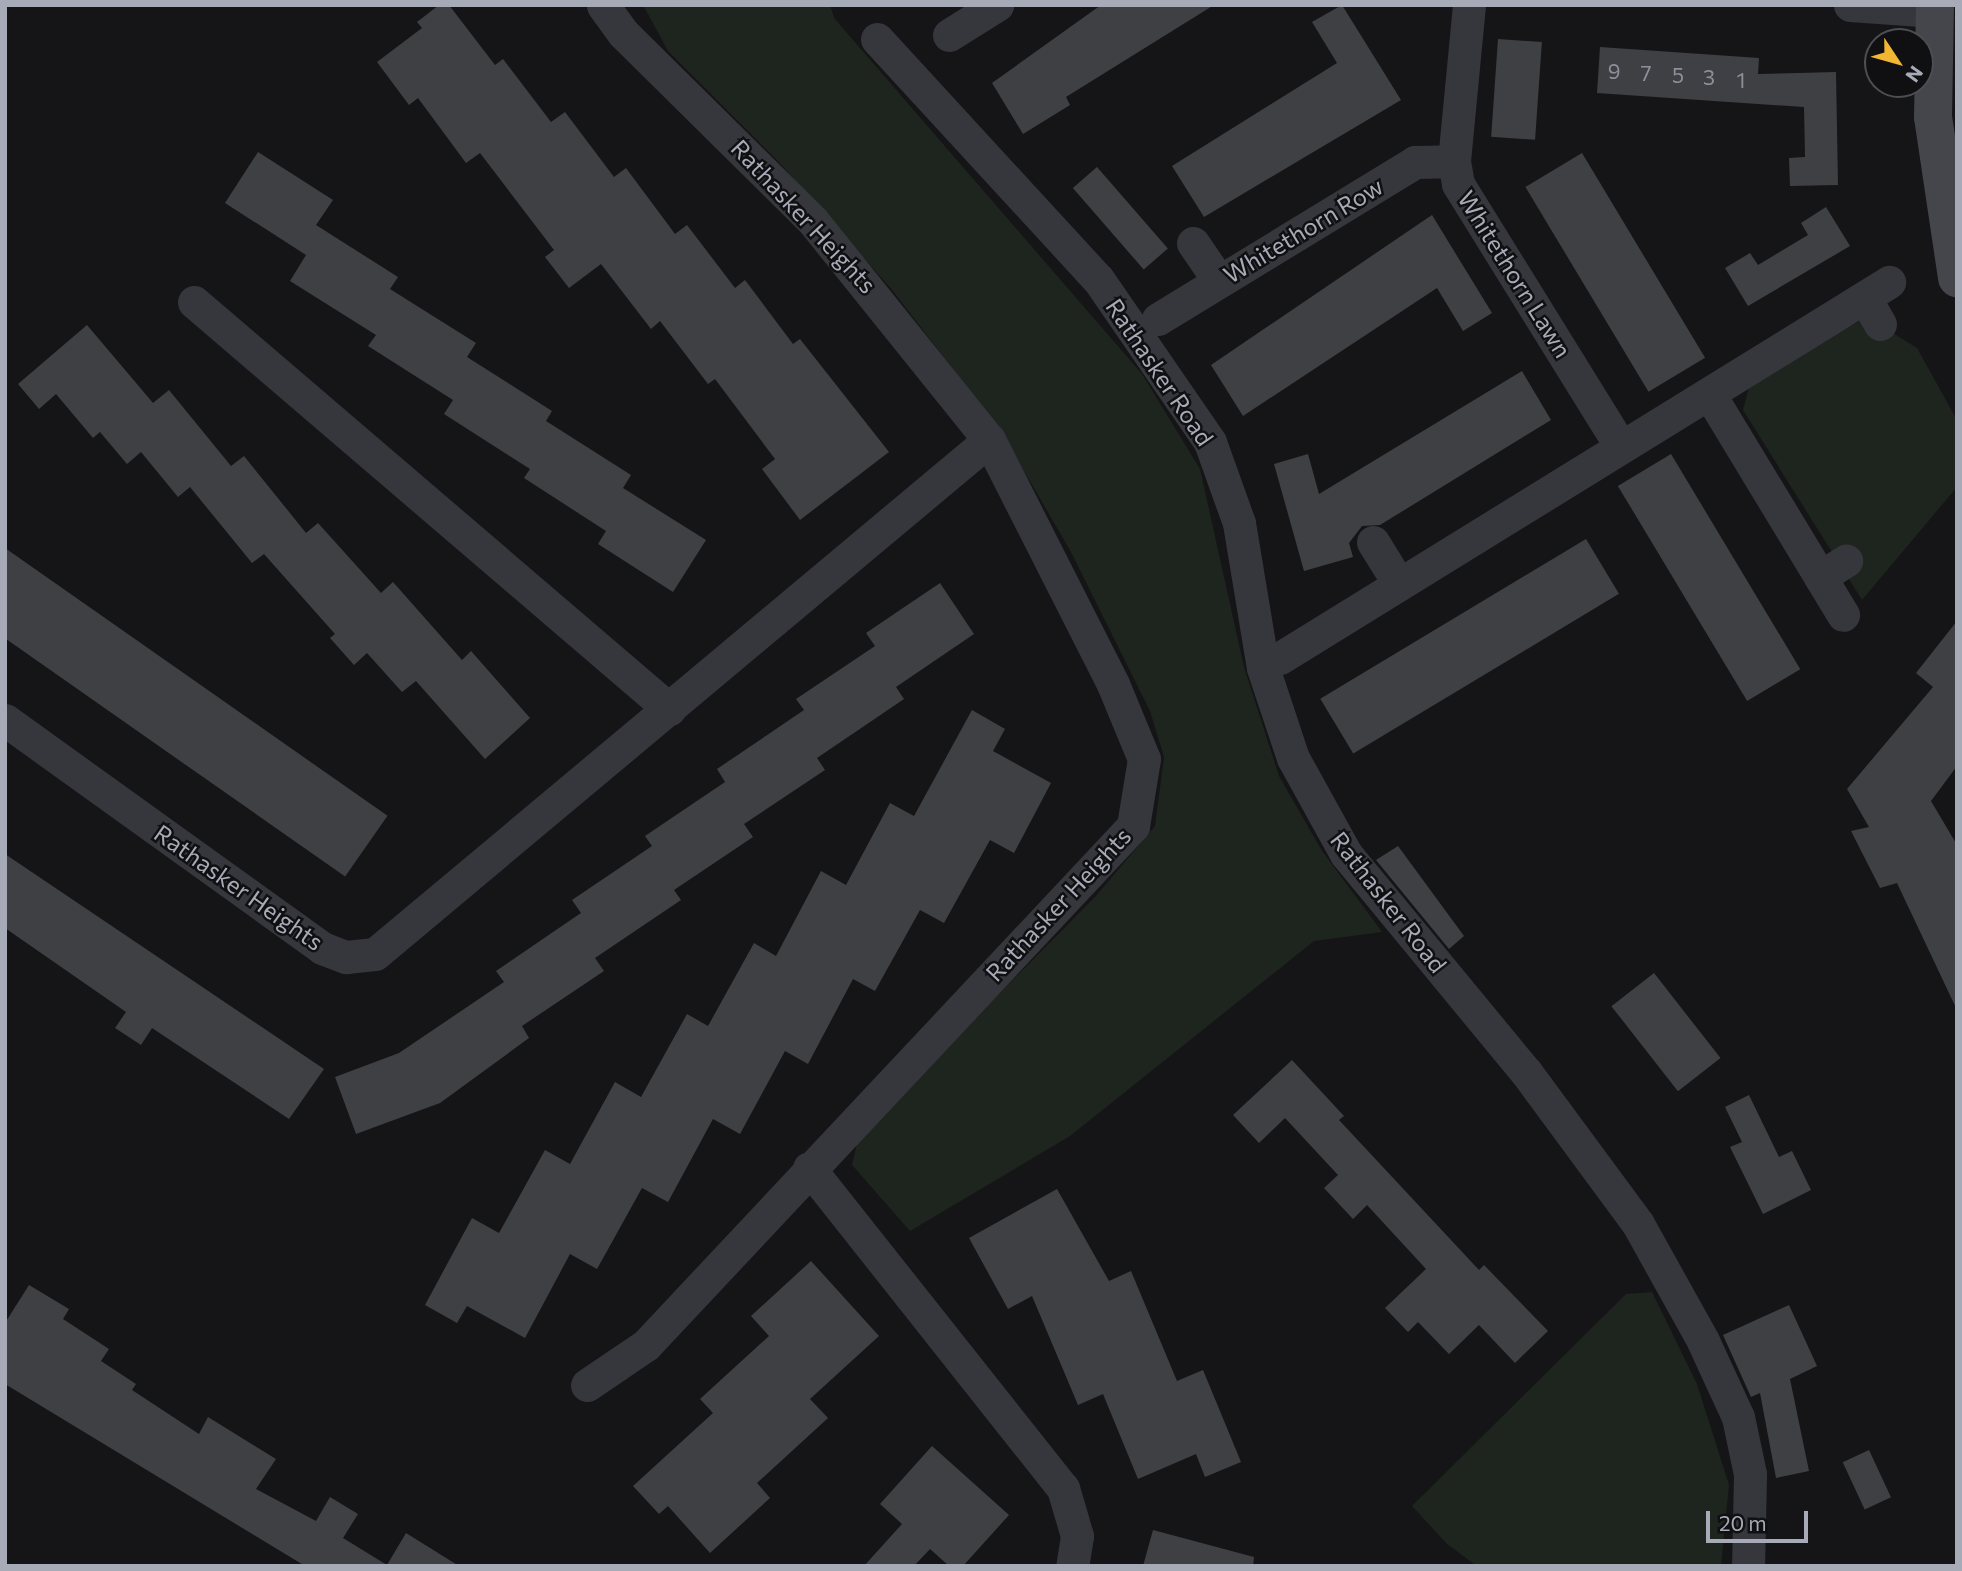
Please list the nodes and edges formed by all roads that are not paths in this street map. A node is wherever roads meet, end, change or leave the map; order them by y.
1 (603, 5) edge
2 (997, 5) edge
3 (1469, 5) edge
4 (1850, 5) edge
5 (1935, 8) edge
6 (949, 35) dead end
7 (877, 39) dead end
8 (1454, 161) junction
9 (1193, 243) dead end
10 (1957, 278) edge
11 (1219, 281) junction
12 (194, 302) dead end
13 (1878, 302) dead end
14 (1158, 319) dead end
15 (1710, 395) junction
16 (989, 440) junction
17 (1621, 447) junction
18 (1373, 542) dead end
19 (1399, 584) junction
20 (1843, 615) dead end
21 (1280, 658) dead end
22 (669, 709) junction
23 (5, 720) edge
24 (809, 1168) junction
25 (587, 1385) dead end
26 (1072, 1566) edge
27 (1748, 1566) edge

1 - 16 street, Rathasker Heights
2 - 6 street
3 - 8 street, Whitethorn Lawn
4 - 5 street
5 - 10 street
7 - 27 street, Rathasker Road
8 - 11 street, Whitethorn Row
8 - 17 street, Whitethorn Lawn
9 - 11 street
11 - 14 street, Whitethorn Row
12 - 22 street
13 - 15 street
15 - 17 street
15 - 20 street
16 - 22 street, Rathasker Heights
16 - 24 street, Rathasker Heights
17 - 19 street
18 - 19 street
19 - 21 street
22 - 23 street, Rathasker Heights
24 - 25 street, Rathasker Heights
24 - 26 street

